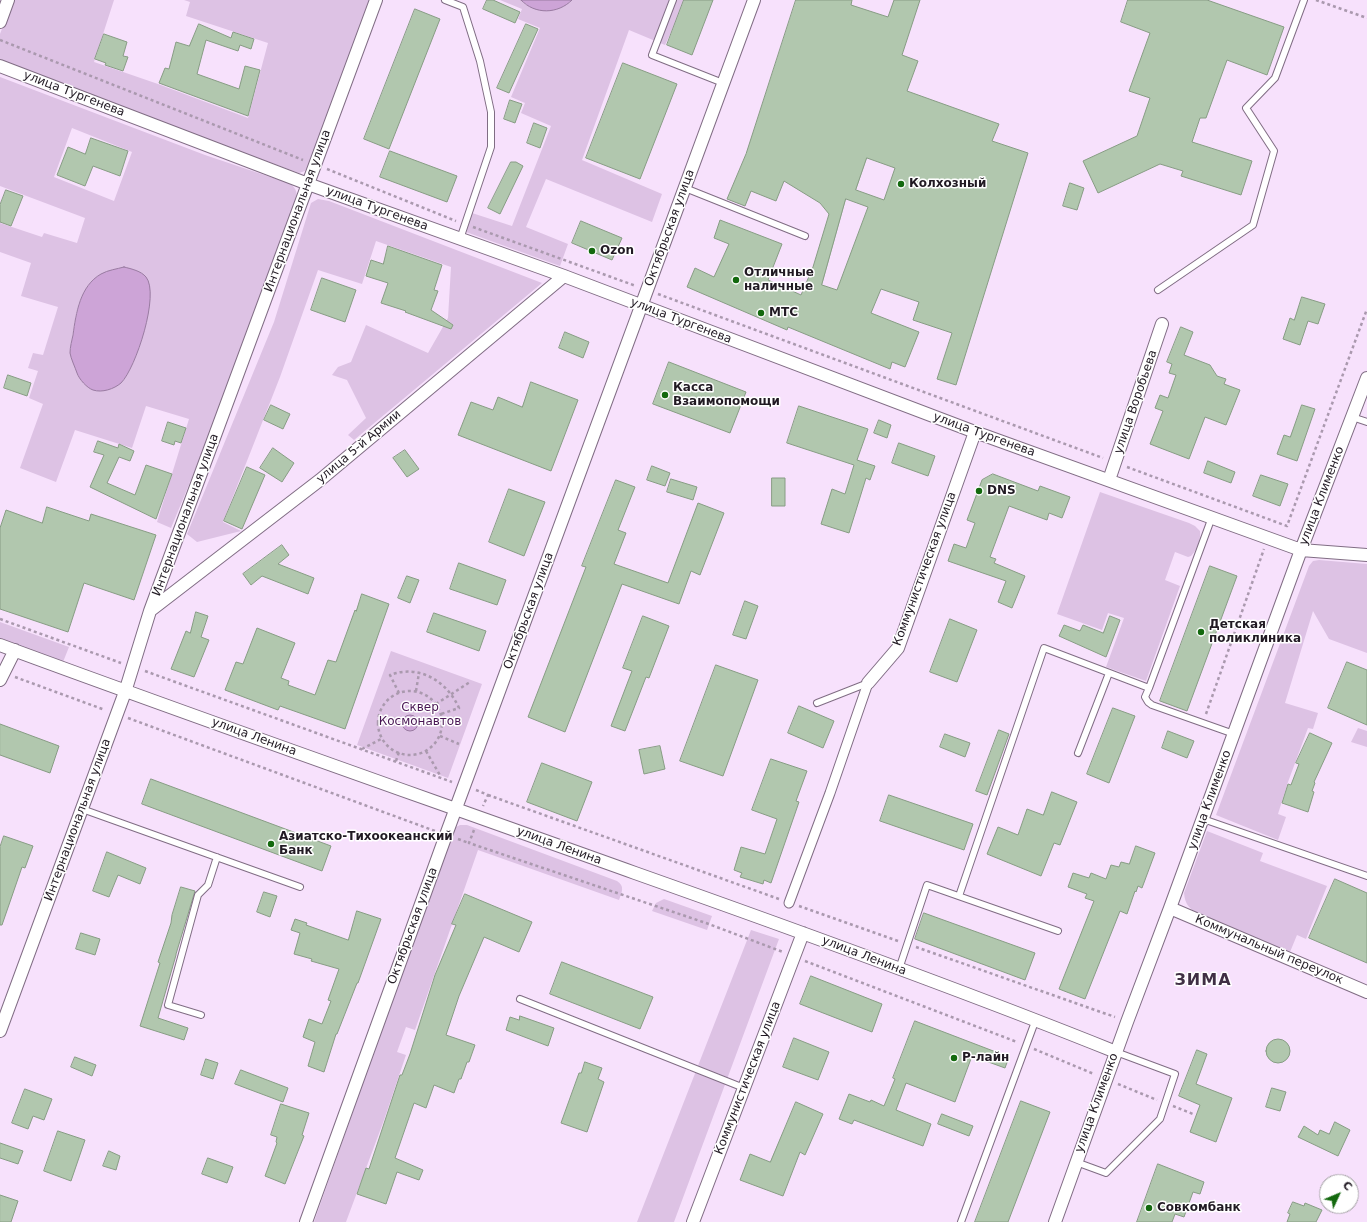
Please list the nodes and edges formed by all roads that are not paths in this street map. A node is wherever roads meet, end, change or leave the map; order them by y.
1 (8, 0) edge
2 (376, 0) edge
3 (445, 0) edge
4 (673, 0) edge
5 (754, 0) edge
6 (1304, 0) edge
7 (0, 22) edge
8 (0, 66) edge
9 (723, 83) junction
10 (308, 184) junction
11 (684, 188) junction
12 (806, 236) dead end
13 (460, 239) junction
14 (564, 276) junction
15 (1158, 290) dead end
16 (642, 306) junction
17 (1162, 324) dead end
18 (1367, 378) edge
19 (1352, 417) junction
20 (1367, 422) edge
21 (975, 432) junction
22 (1109, 480) junction
23 (1212, 517) junction
24 (1301, 550) junction
25 (1367, 555) edge
26 (150, 611) junction
27 (0, 645) edge
28 (15, 650) junction
29 (1109, 673) junction
30 (2, 676) edge
31 (868, 683) junction
32 (1148, 688) junction
33 (126, 692) junction
34 (817, 703) dead end
35 (1234, 734) junction
36 (1078, 753) dead end
37 (82, 809) junction
38 (456, 809) junction
39 (1203, 819) junction
40 (217, 858) junction
41 (1367, 876) edge
42 (300, 887) dead end
43 (959, 896) junction
44 (789, 903) road end
45 (1170, 908) junction
46 (1058, 931) dead end
47 (803, 933) junction
48 (899, 969) junction
49 (1367, 992) edge
50 (520, 999) dead end
51 (201, 1015) dead end
52 (1036, 1019) junction
53 (0, 1031) edge
54 (1116, 1052) junction
55 (744, 1088) junction
56 (1076, 1162) junction
57 (306, 1222) edge
58 (693, 1222) edge
59 (961, 1222) edge
60 (1055, 1222) edge

1 - 7 street
2 - 10 street, Интернациональная улица
3 - 13 lane
4 - 9 lane
5 - 9 street, Октябрьская улица
6 - 15 lane
8 - 10 street, улица Тургенева
9 - 11 street, Октябрьская улица
10 - 13 street, улица Тургенева
10 - 26 street, Интернациональная улица
11 - 12 lane
11 - 16 street, Октябрьская улица
13 - 14 street, улица Тургенева
14 - 16 street, улица Тургенева
14 - 26 street, улица 5-й Армии
16 - 21 street, улица Тургенева
16 - 38 street, Октябрьская улица
17 - 22 street, улица Воробьева
18 - 19 street, улица Клименко
19 - 20 lane
19 - 24 street, улица Клименко
21 - 22 street, улица Тургенева
21 - 31 street, Коммунистическая улица
22 - 23 street, улица Тургенева
23 - 24 street, улица Тургенева
23 - 32 lane
24 - 25 street, улица Тургенева
24 - 35 street, улица Клименко
26 - 33 street, Интернациональная улица
27 - 28 street, улица Ленина
28 - 30 street
28 - 33 street, улица Ленина
29 - 32 lane
29 - 36 lane
29 - 43 lane
31 - 34 lane
31 - 44 street, Коммунистическая улица
32 - 35 lane
33 - 37 street, Интернациональная улица
33 - 38 street, улица Ленина
35 - 39 street, улица Клименко
37 - 40 lane
37 - 53 street, Интернациональная улица
38 - 47 street, улица Ленина
38 - 57 street, Октябрьская улица
39 - 41 lane
39 - 45 street, улица Клименко
40 - 42 lane
40 - 51 lane
43 - 46 lane
43 - 48 lane
45 - 49 street, Коммунальный переулок
45 - 54 street, улица Клименко
47 - 48 street, улица Ленина
47 - 55 street, Коммунистическая улица
48 - 52 street, улица Ленина
50 - 55 lane
52 - 54 street, улица Ленина
52 - 59 lane
54 - 56 street, улица Клименко
54 - 56 lane
55 - 58 street, Коммунистическая улица
56 - 60 street, улица Клименко

